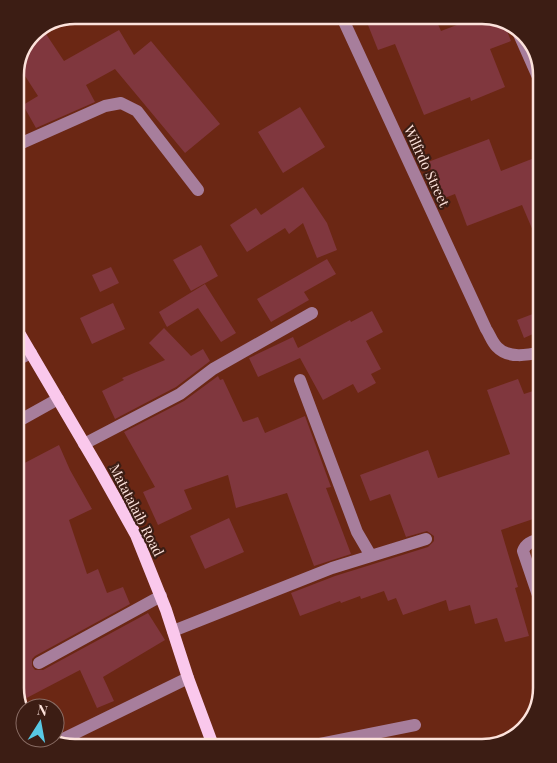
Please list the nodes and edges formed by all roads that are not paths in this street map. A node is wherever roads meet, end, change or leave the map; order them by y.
1 (345, 24) edge
2 (525, 47) edge
3 (532, 64) edge
4 (24, 142) edge
5 (198, 190) dead end
6 (312, 313) dead end
7 (24, 341) edge
8 (31, 353) junction
9 (533, 354) edge
10 (24, 356) edge
11 (300, 380) dead end
12 (58, 399) junction
13 (24, 418) edge
14 (84, 444) junction
15 (426, 539) dead end
16 (533, 541) edge
17 (371, 556) junction
18 (533, 579) edge
19 (161, 596) junction
20 (173, 631) junction
21 (39, 663) dead end
22 (188, 678) junction
23 (414, 725) dead end
24 (65, 738) edge
25 (211, 739) edge
26 (345, 739) edge

1 - 9 street, Wilfrdo Street
2 - 3 street
4 - 5 street
6 - 14 street
7 - 8 main road, Matatalaib Road
8 - 10 street
8 - 12 main road, Matatalaib Road
11 - 17 street
12 - 13 street
12 - 14 main road, Matatalaib Road
14 - 19 main road, Matatalaib Road
15 - 17 street
16 - 18 street
17 - 20 street
19 - 20 main road, Matatalaib Road
19 - 21 street
20 - 22 main road, Matatalaib Road
22 - 24 street
22 - 25 main road, Matatalaib Road
23 - 26 street

